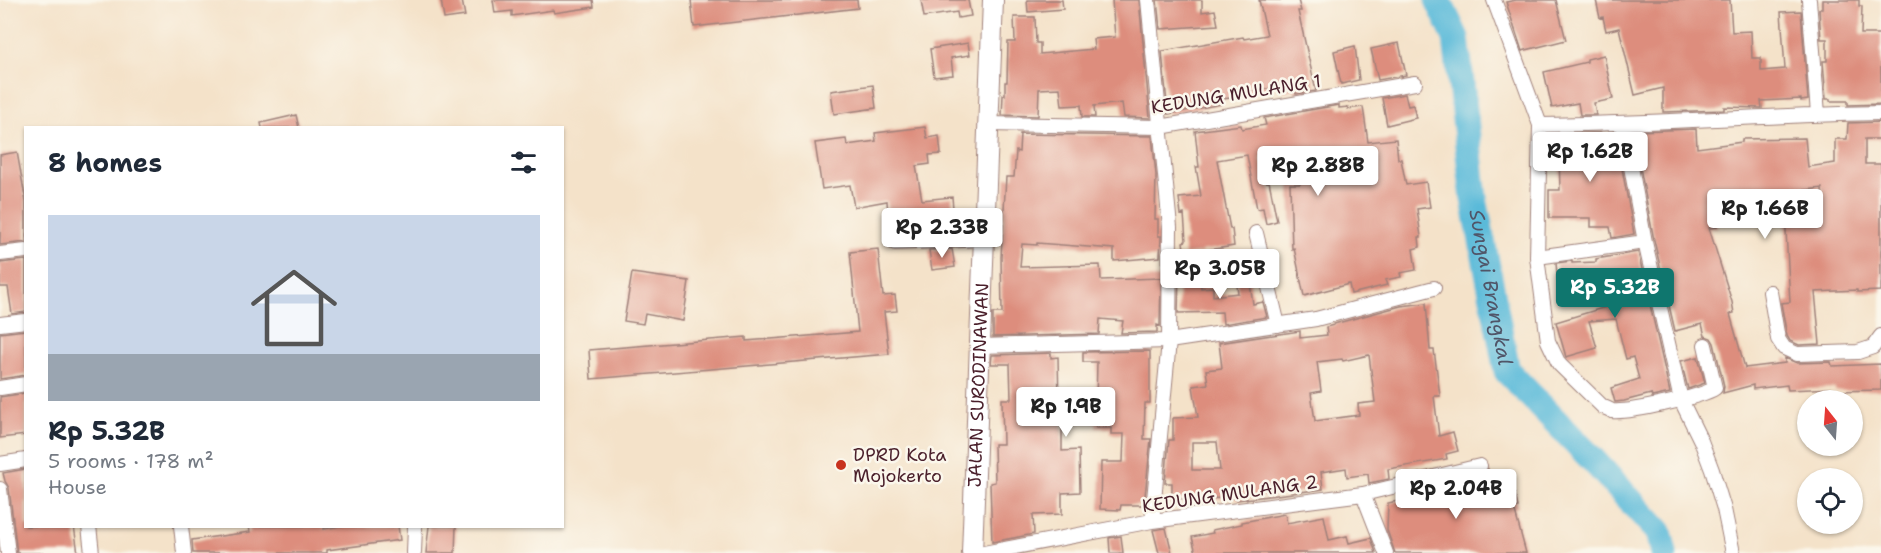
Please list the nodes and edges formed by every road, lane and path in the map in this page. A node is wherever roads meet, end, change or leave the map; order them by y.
1 (993, 0) edge
2 (1148, 0) edge
3 (1494, 0) edge
4 (1809, 0) edge
5 (1415, 84) dead end
6 (1881, 113) edge
7 (1818, 114) junction
8 (989, 124) junction
9 (1623, 124) junction
10 (1540, 125) junction
11 (1160, 127) junction
12 (1256, 233) dead end
13 (985, 239) junction
14 (1645, 242) junction
15 (895, 243) dead end
16 (24, 251) edge
17 (0, 254) edge
18 (1537, 257) junction
19 (1434, 288) dead end
20 (1770, 292) dead end
21 (24, 321) edge
22 (0, 324) edge
23 (1278, 325) junction
24 (1881, 336) edge
25 (1169, 341) junction
26 (1705, 345) dead end
27 (979, 346) junction
28 (24, 384) edge
29 (0, 388) edge
30 (1681, 400) junction
31 (24, 460) edge
32 (0, 464) edge
33 (1480, 466) dead end
34 (0, 489) edge
35 (1363, 494) junction
36 (1152, 521) junction
37 (89, 528) edge
38 (181, 528) edge
39 (415, 528) edge
40 (8, 553) edge
41 (92, 553) edge
42 (184, 553) edge
43 (414, 553) edge
44 (972, 553) edge
45 (984, 553) edge
46 (1386, 553) edge
47 (1733, 553) edge

1 - 8 main road, JALAN SURODINAWAN
2 - 11 street
3 - 10 street
4 - 7 street
5 - 11 street, KEDUNG MULANG 1
6 - 7 street
7 - 9 street
8 - 11 street, KEDUNG MULANG 1
8 - 13 main road, JALAN SURODINAWAN
9 - 10 street
9 - 14 street
10 - 18 street
11 - 25 street
12 - 23 street
13 - 15 street
13 - 27 main road, JALAN SURODINAWAN
14 - 18 street
14 - 30 street
16 - 17 street
18 - 30 street
19 - 23 street
20 - 24 street
21 - 22 street
23 - 25 street
25 - 27 street
25 - 36 street
26 - 30 street
27 - 44 main road, JALAN SURODINAWAN
28 - 29 street
30 - 47 street
31 - 32 street
33 - 35 street, KEDUNG MULANG 2
34 - 40 street
35 - 36 street, KEDUNG MULANG 2
35 - 46 street
36 - 45 street, KEDUNG MULANG 2
37 - 41 street
38 - 42 street
39 - 43 street

